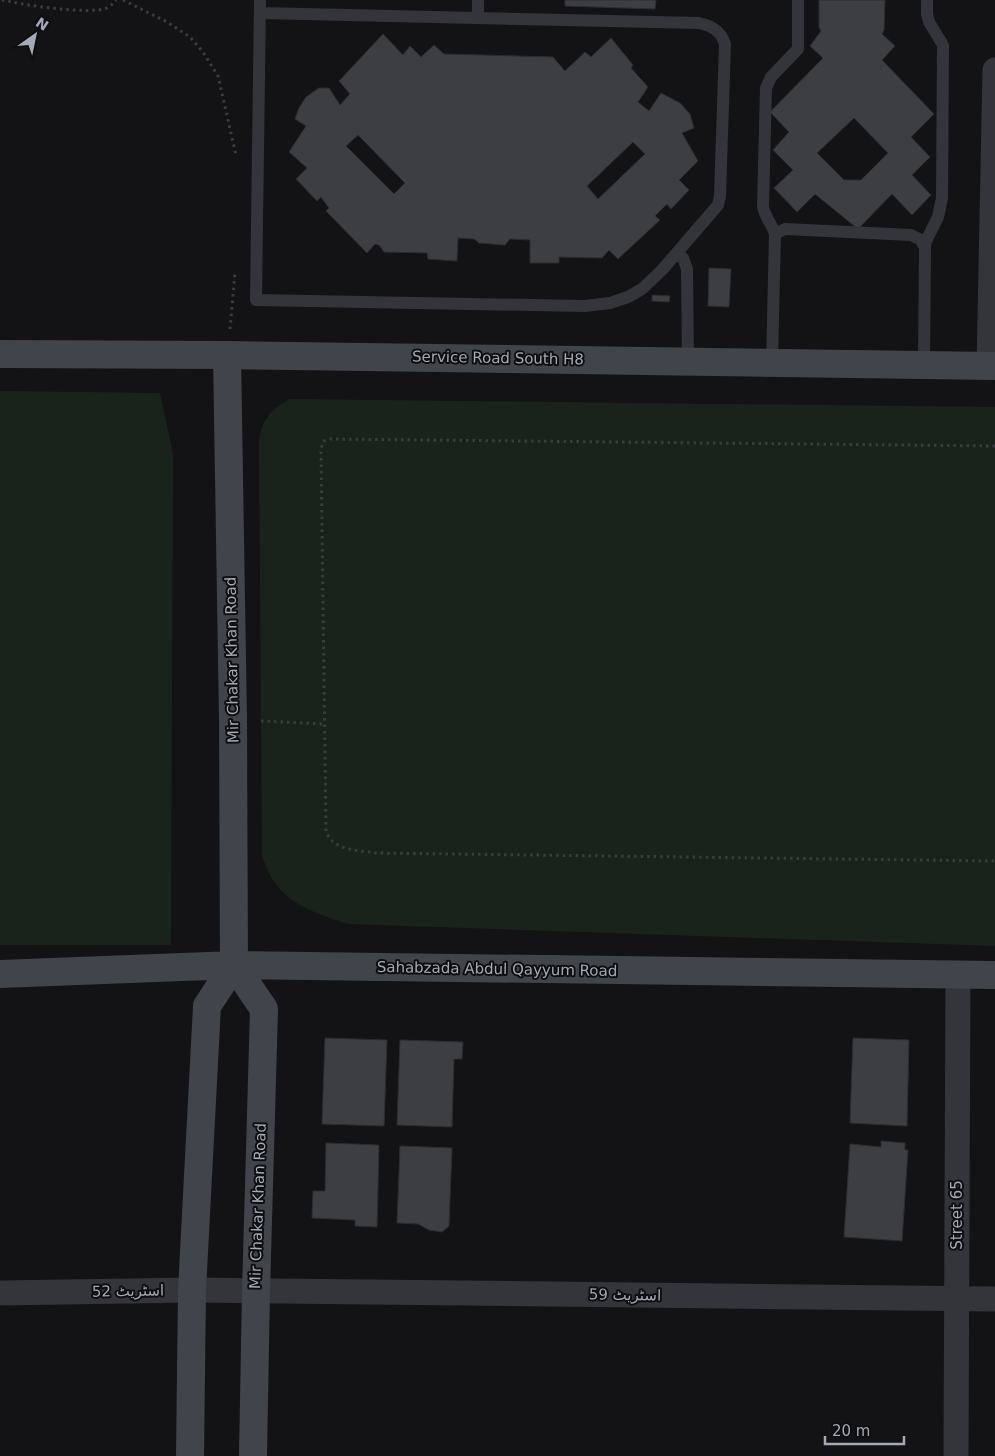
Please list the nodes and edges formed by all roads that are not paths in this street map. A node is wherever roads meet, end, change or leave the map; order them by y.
1 (260, 0) edge
2 (478, 0) edge
3 (798, 0) edge
4 (927, 0) edge
5 (260, 14) junction
6 (478, 18) junction
7 (995, 70) edge
8 (775, 234) junction
9 (925, 248) junction
10 (677, 253) junction
11 (0, 354) edge
12 (227, 355) junction
13 (688, 361) junction
14 (772, 362) junction
15 (924, 364) junction
16 (992, 366) edge
17 (234, 965) junction
18 (11, 974) edge
19 (958, 975) junction
20 (995, 975) edge
21 (192, 1290) junction
22 (256, 1292) junction
23 (0, 1293) edge
24 (957, 1298) junction
25 (995, 1299) edge
26 (190, 1456) edge
27 (253, 1456) edge
28 (956, 1456) edge

1 - 5 lane
2 - 6 lane
3 - 8 lane
4 - 9 lane
5 - 6 lane
5 - 10 lane
6 - 10 lane
7 - 16 street
8 - 9 lane
8 - 14 lane
9 - 15 lane
10 - 13 lane
11 - 12 street, Service Road South H8
12 - 13 street, Service Road South H8
12 - 17 street, Mir Chakar Khan Road
13 - 14 street, Service Road South H8
14 - 15 street, Service Road South H8
15 - 16 street, Service Road South H8
17 - 18 street, Sahabzada Abdul Qayyum Road
17 - 19 street, Sahabzada Abdul Qayyum Road
17 - 21 street
17 - 22 street, Mir Chakar Khan Road
19 - 20 street, Sahabzada Abdul Qayyum Road
19 - 24 street, Street 65
21 - 22 street, اسٹریٹ 52
21 - 23 street, اسٹریٹ 52
21 - 26 street
22 - 24 street, اسٹریٹ 59
22 - 27 street, Mir Chakar Khan Road
24 - 25 street, اسٹریٹ 59
24 - 28 street, Street 65

